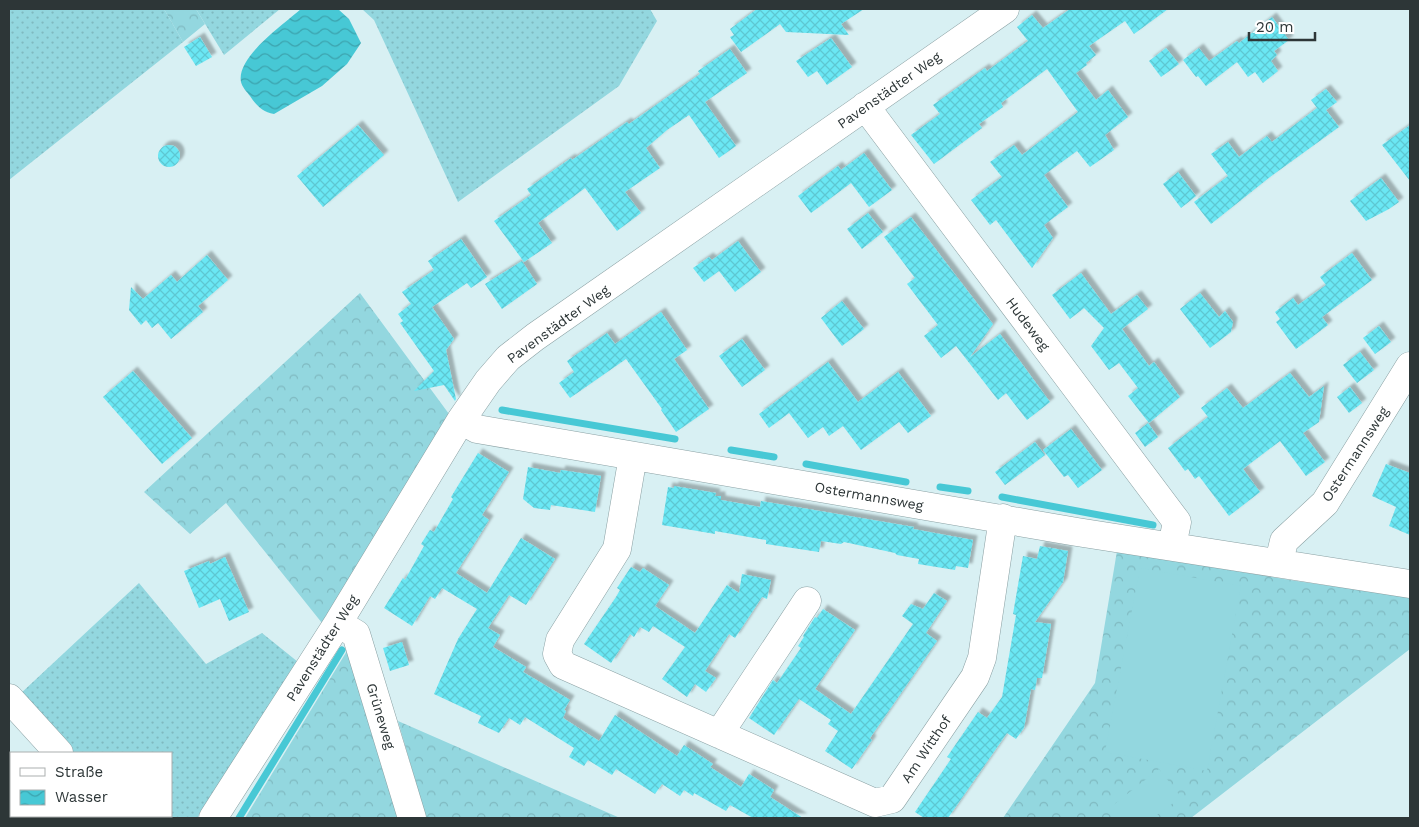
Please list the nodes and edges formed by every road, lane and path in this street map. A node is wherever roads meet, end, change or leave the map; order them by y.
1 (1005, 9) edge
2 (865, 106) junction
3 (1410, 366) edge
4 (461, 420) junction
5 (633, 456) junction
6 (1004, 518) junction
7 (1172, 546) junction
8 (1279, 562) junction
9 (1410, 584) edge
10 (807, 601) dead end
11 (338, 623) junction
12 (9, 698) edge
13 (718, 734) junction
14 (58, 752) edge
15 (214, 818) edge
16 (412, 818) edge

1 - 2 street, Pavenstädter Weg
2 - 4 street, Pavenstädter Weg
2 - 7 street, Hudeweg
3 - 8 street, Ostermannsweg
4 - 5 street, Ostermannsweg
4 - 11 street, Pavenstädter Weg
5 - 6 street, Ostermannsweg
5 - 13 street, Am Witthof
6 - 7 street, Ostermannsweg
6 - 13 street, Am Witthof
7 - 8 street, Ostermannsweg
8 - 9 street, Ostermannsweg
10 - 13 street
11 - 15 street, Pavenstädter Weg
11 - 16 street, Grüneweg
12 - 14 street

